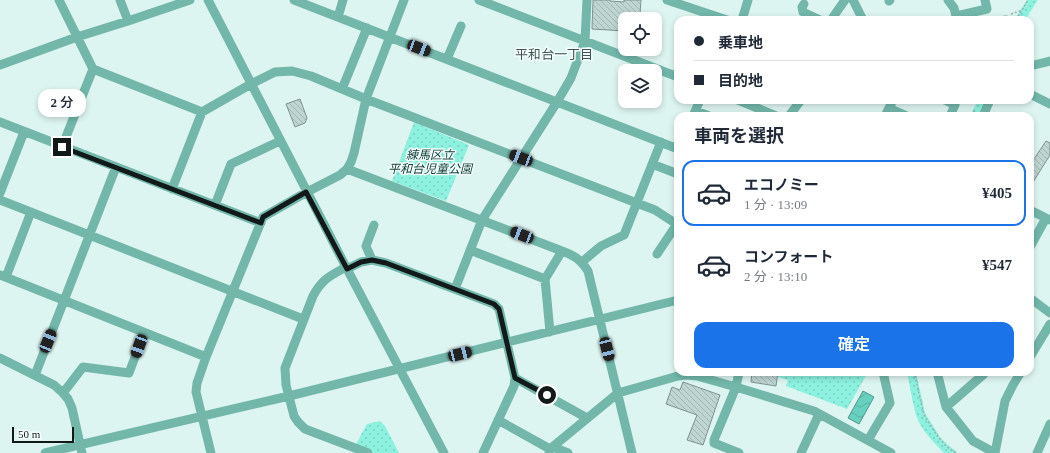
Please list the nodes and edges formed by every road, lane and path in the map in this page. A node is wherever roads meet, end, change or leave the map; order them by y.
1 (59, 0) edge
2 (120, 0) edge
3 (190, 0) edge
4 (208, 0) edge
5 (294, 0) edge
6 (343, 0) edge
7 (404, 0) edge
8 (479, 0) edge
9 (587, 0) edge
10 (667, 0) edge
11 (748, 0) edge
12 (845, 0) edge
13 (853, 0) edge
14 (948, 0) edge
15 (985, 0) edge
16 (1028, 0) edge
17 (495, 3) edge
18 (804, 4) dead end
19 (715, 16) edge
20 (743, 16) edge
21 (812, 16) edge
22 (834, 16) edge
23 (861, 16) edge
24 (956, 16) edge
25 (964, 16) edge
26 (1018, 16) edge
27 (338, 17) junction
28 (128, 21) junction
29 (461, 26) dead end
30 (366, 28) junction
31 (77, 37) junction
32 (390, 37) junction
33 (585, 41) junction
34 (447, 59) junction
35 (1050, 61) edge
36 (0, 65) edge
37 (1034, 65) edge
38 (93, 69) junction
39 (674, 75) edge
40 (251, 84) junction
41 (342, 89) junction
42 (1034, 96) edge
43 (366, 99) junction
44 (557, 102) junction
45 (748, 104) edge
46 (1050, 104) edge
47 (202, 112) junction
48 (766, 112) edge
49 (0, 122) edge
50 (24, 132) junction
51 (280, 141) junction
52 (661, 142) junction
53 (62, 147) junction
54 (674, 147) edge
55 (521, 158) junction
56 (652, 164) junction
57 (116, 167) junction
58 (347, 169) junction
59 (674, 172) edge
60 (172, 189) junction
61 (306, 192) junction
62 (0, 193) edge
63 (0, 200) edge
64 (637, 204) junction
65 (215, 205) junction
66 (31, 212) junction
67 (1034, 212) edge
68 (1048, 219) edge
69 (482, 220) junction
70 (674, 222) edge
71 (261, 223) junction
72 (374, 225) dead end
73 (674, 228) edge
74 (89, 236) junction
75 (1034, 241) edge
76 (470, 250) junction
77 (562, 251) junction
78 (657, 254) dead end
79 (372, 260) junction
80 (582, 262) junction
81 (346, 268) junction
82 (3, 276) edge
83 (545, 280) junction
84 (455, 289) junction
85 (233, 291) junction
86 (64, 301) junction
87 (674, 301) edge
88 (1034, 301) edge
89 (1050, 313) edge
90 (303, 319) junction
91 (600, 320) junction
92 (1050, 324) edge
93 (550, 332) junction
94 (144, 333) junction
95 (506, 342) junction
96 (1034, 350) edge
97 (206, 357) junction
98 (0, 358) edge
99 (399, 369) junction
100 (35, 375) junction
101 (678, 376) edge
102 (700, 376) edge
103 (738, 376) edge
104 (884, 376) edge
105 (915, 376) edge
106 (938, 376) edge
107 (982, 376) edge
108 (1019, 376) edge
109 (515, 378) junction
110 (736, 387) junction
111 (63, 393) junction
112 (618, 393) junction
113 (289, 396) junction
114 (946, 407) junction
115 (819, 414) junction
116 (202, 416) junction
117 (587, 418) junction
118 (498, 420) junction
119 (1050, 424) edge
120 (868, 440) junction
121 (81, 449) edge
122 (717, 449) edge
123 (550, 450) edge
124 (365, 452) edge
125 (45, 453) edge
126 (211, 453) edge
127 (444, 453) edge
128 (483, 453) edge
129 (568, 453) edge
130 (632, 453) edge
131 (739, 453) edge
132 (801, 453) edge
133 (890, 453) edge
134 (956, 453) edge
135 (995, 453) edge
136 (1037, 453) edge

1 - 31 street
2 - 28 street
3 - 28 street
4 - 40 street
5 - 27 street
6 - 27 street
7 - 32 street
8 - 17 street
9 - 33 street
10 - 19 street
11 - 20 street
12 - 22 street
13 - 23 street
14 - 24 street
15 - 25 street
16 - 26 path
17 - 33 street
18 - 21 street
27 - 30 street
28 - 31 street
29 - 34 street
30 - 32 street
30 - 41 street
31 - 36 street
31 - 38 street
32 - 34 street
32 - 43 street
33 - 39 street
33 - 44 street
34 - 44 street
35 - 37 street
38 - 47 street
38 - 53 street
40 - 41 street
40 - 47 street
40 - 51 street
41 - 43 street
42 - 46 street
43 - 55 street
43 - 58 street
44 - 52 street
44 - 55 street
45 - 48 street
47 - 60 street
49 - 50 street
50 - 53 street
50 - 62 street
51 - 61 street
51 - 65 street
52 - 54 street
52 - 56 street
53 - 57 street
55 - 64 street
55 - 69 street
56 - 59 street
56 - 64 street
57 - 60 street
57 - 74 street
58 - 61 street
58 - 69 street
60 - 65 street
61 - 71 street
61 - 81 street
63 - 66 street
64 - 70 street
64 - 80 street
65 - 71 street
66 - 74 street
66 - 82 street
67 - 68 street
68 - 75 street
69 - 76 street
69 - 77 street
71 - 85 street
72 - 79 street
73 - 78 street
74 - 85 street
74 - 86 street
76 - 83 street
76 - 84 street
77 - 80 street
77 - 83 street
79 - 81 street
79 - 84 street
80 - 91 street
81 - 90 street
81 - 99 street
82 - 86 street
83 - 93 street
84 - 95 street
85 - 90 street
85 - 97 street
86 - 94 street
86 - 100 street
87 - 91 street
88 - 89 street
90 - 113 street
91 - 93 street
91 - 112 street
92 - 96 street
93 - 95 street
94 - 97 street
94 - 111 street
95 - 99 street
95 - 109 street
97 - 116 street
98 - 100 street
99 - 113 street
99 - 127 street
100 - 111 street
101 - 112 street
102 - 110 street
103 - 110 street
104 - 120 street
105 - 134 path
106 - 114 street
107 - 114 street
108 - 135 street
109 - 117 street
109 - 118 street
110 - 115 street
110 - 122 street
111 - 121 street
112 - 117 street
112 - 130 street
113 - 116 street
113 - 124 street
114 - 135 street
115 - 120 street
115 - 132 street
116 - 121 street
116 - 126 street
117 - 123 street
118 - 123 street
118 - 128 street
119 - 136 street
120 - 133 street
121 - 125 street
122 - 131 street
123 - 129 street

